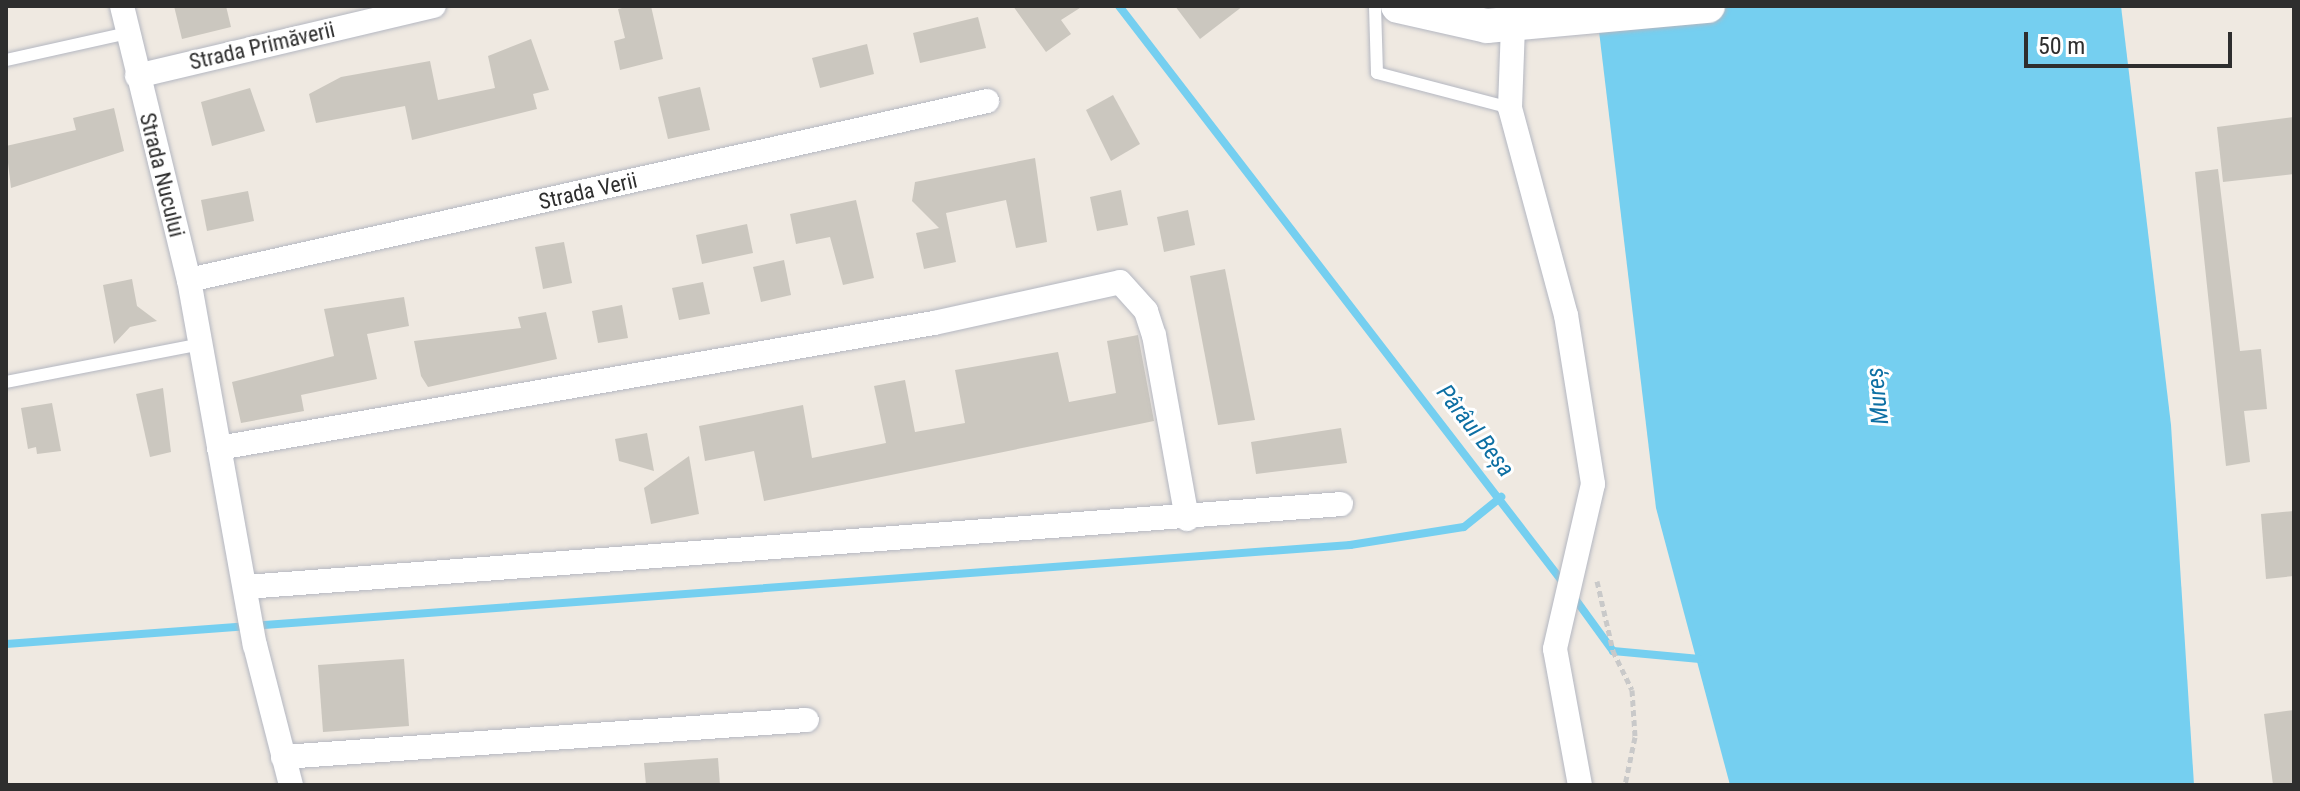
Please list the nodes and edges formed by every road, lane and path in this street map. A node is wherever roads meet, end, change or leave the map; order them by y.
1 (122, 6) edge
2 (434, 6) edge
3 (1375, 6) edge
4 (1398, 6) edge
5 (1708, 6) edge
6 (1513, 26) junction
7 (128, 33) junction
8 (6, 60) edge
9 (137, 76) junction
10 (987, 101) dead end
11 (1510, 108) junction
12 (189, 280) junction
13 (197, 345) junction
14 (6, 382) edge
15 (219, 448) junction
16 (1341, 504) dead end
17 (1187, 519) junction
18 (1585, 525) junction
19 (248, 597) junction
20 (807, 720) dead end
21 (283, 757) junction
22 (291, 785) edge
23 (1580, 785) edge
24 (1625, 785) edge

1 - 7 street, Strada Nucului
2 - 9 street, Strada Primăverii
3 - 11 lane
4 - 6 main road
5 - 6 main road
6 - 11 street
7 - 8 lane
7 - 9 street, Strada Nucului
9 - 12 street, Strada Nucului
10 - 12 street, Strada Verii
11 - 18 street
12 - 13 street, Strada Nucului
13 - 14 lane
13 - 15 street, Strada Nucului
15 - 17 street
15 - 19 street, Strada Nucului
16 - 17 street
17 - 19 street
18 - 23 street
18 - 24 path
19 - 21 street, Strada Nucului
20 - 21 street
21 - 22 street, Strada Nucului

